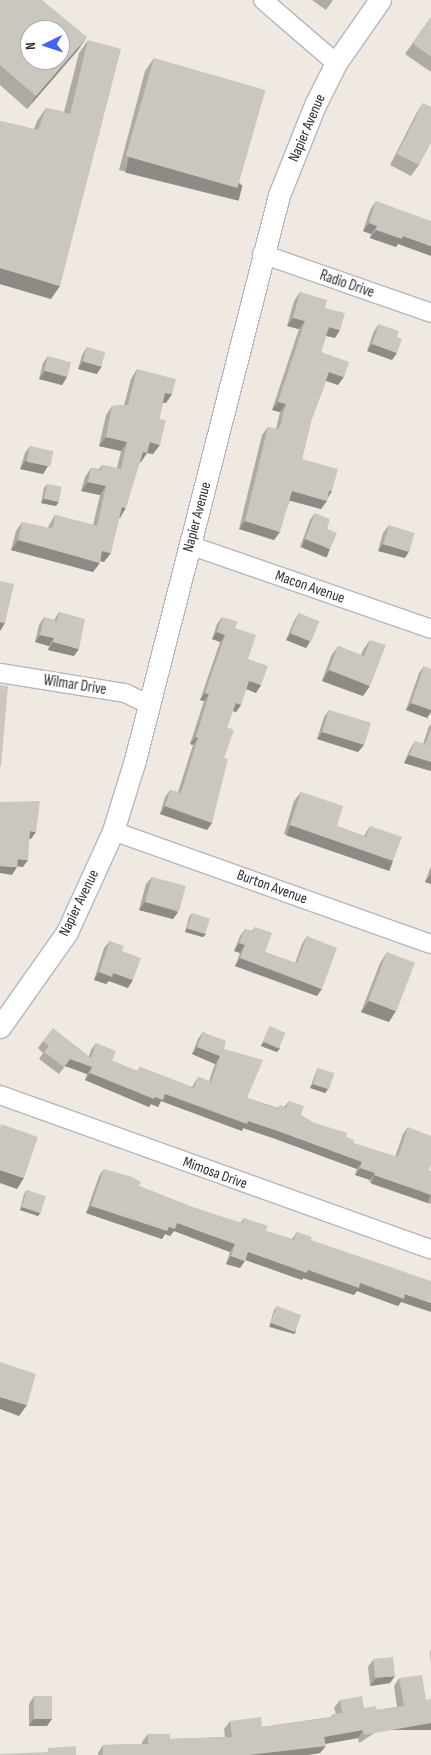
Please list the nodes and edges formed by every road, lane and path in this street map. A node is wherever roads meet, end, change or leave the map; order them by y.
1 (263, 0) edge
2 (380, 0) edge
3 (336, 63) junction
4 (262, 254) junction
5 (431, 313) edge
6 (189, 545) junction
7 (431, 629) edge
8 (0, 673) edge
9 (148, 704) junction
10 (113, 832) junction
11 (431, 944) edge
12 (0, 1027) edge
13 (0, 1095) edge
14 (431, 1249) edge

1 - 3 street
2 - 3 street, Napier Avenue
3 - 4 street, Napier Avenue
4 - 5 street, Radio Drive
4 - 6 street, Napier Avenue
6 - 7 street, Macon Avenue
6 - 9 street, Napier Avenue
8 - 9 street, Wilmar Drive
9 - 10 street, Napier Avenue
10 - 11 street, Burton Avenue
10 - 12 street, Napier Avenue
13 - 14 street, Mimosa Drive

